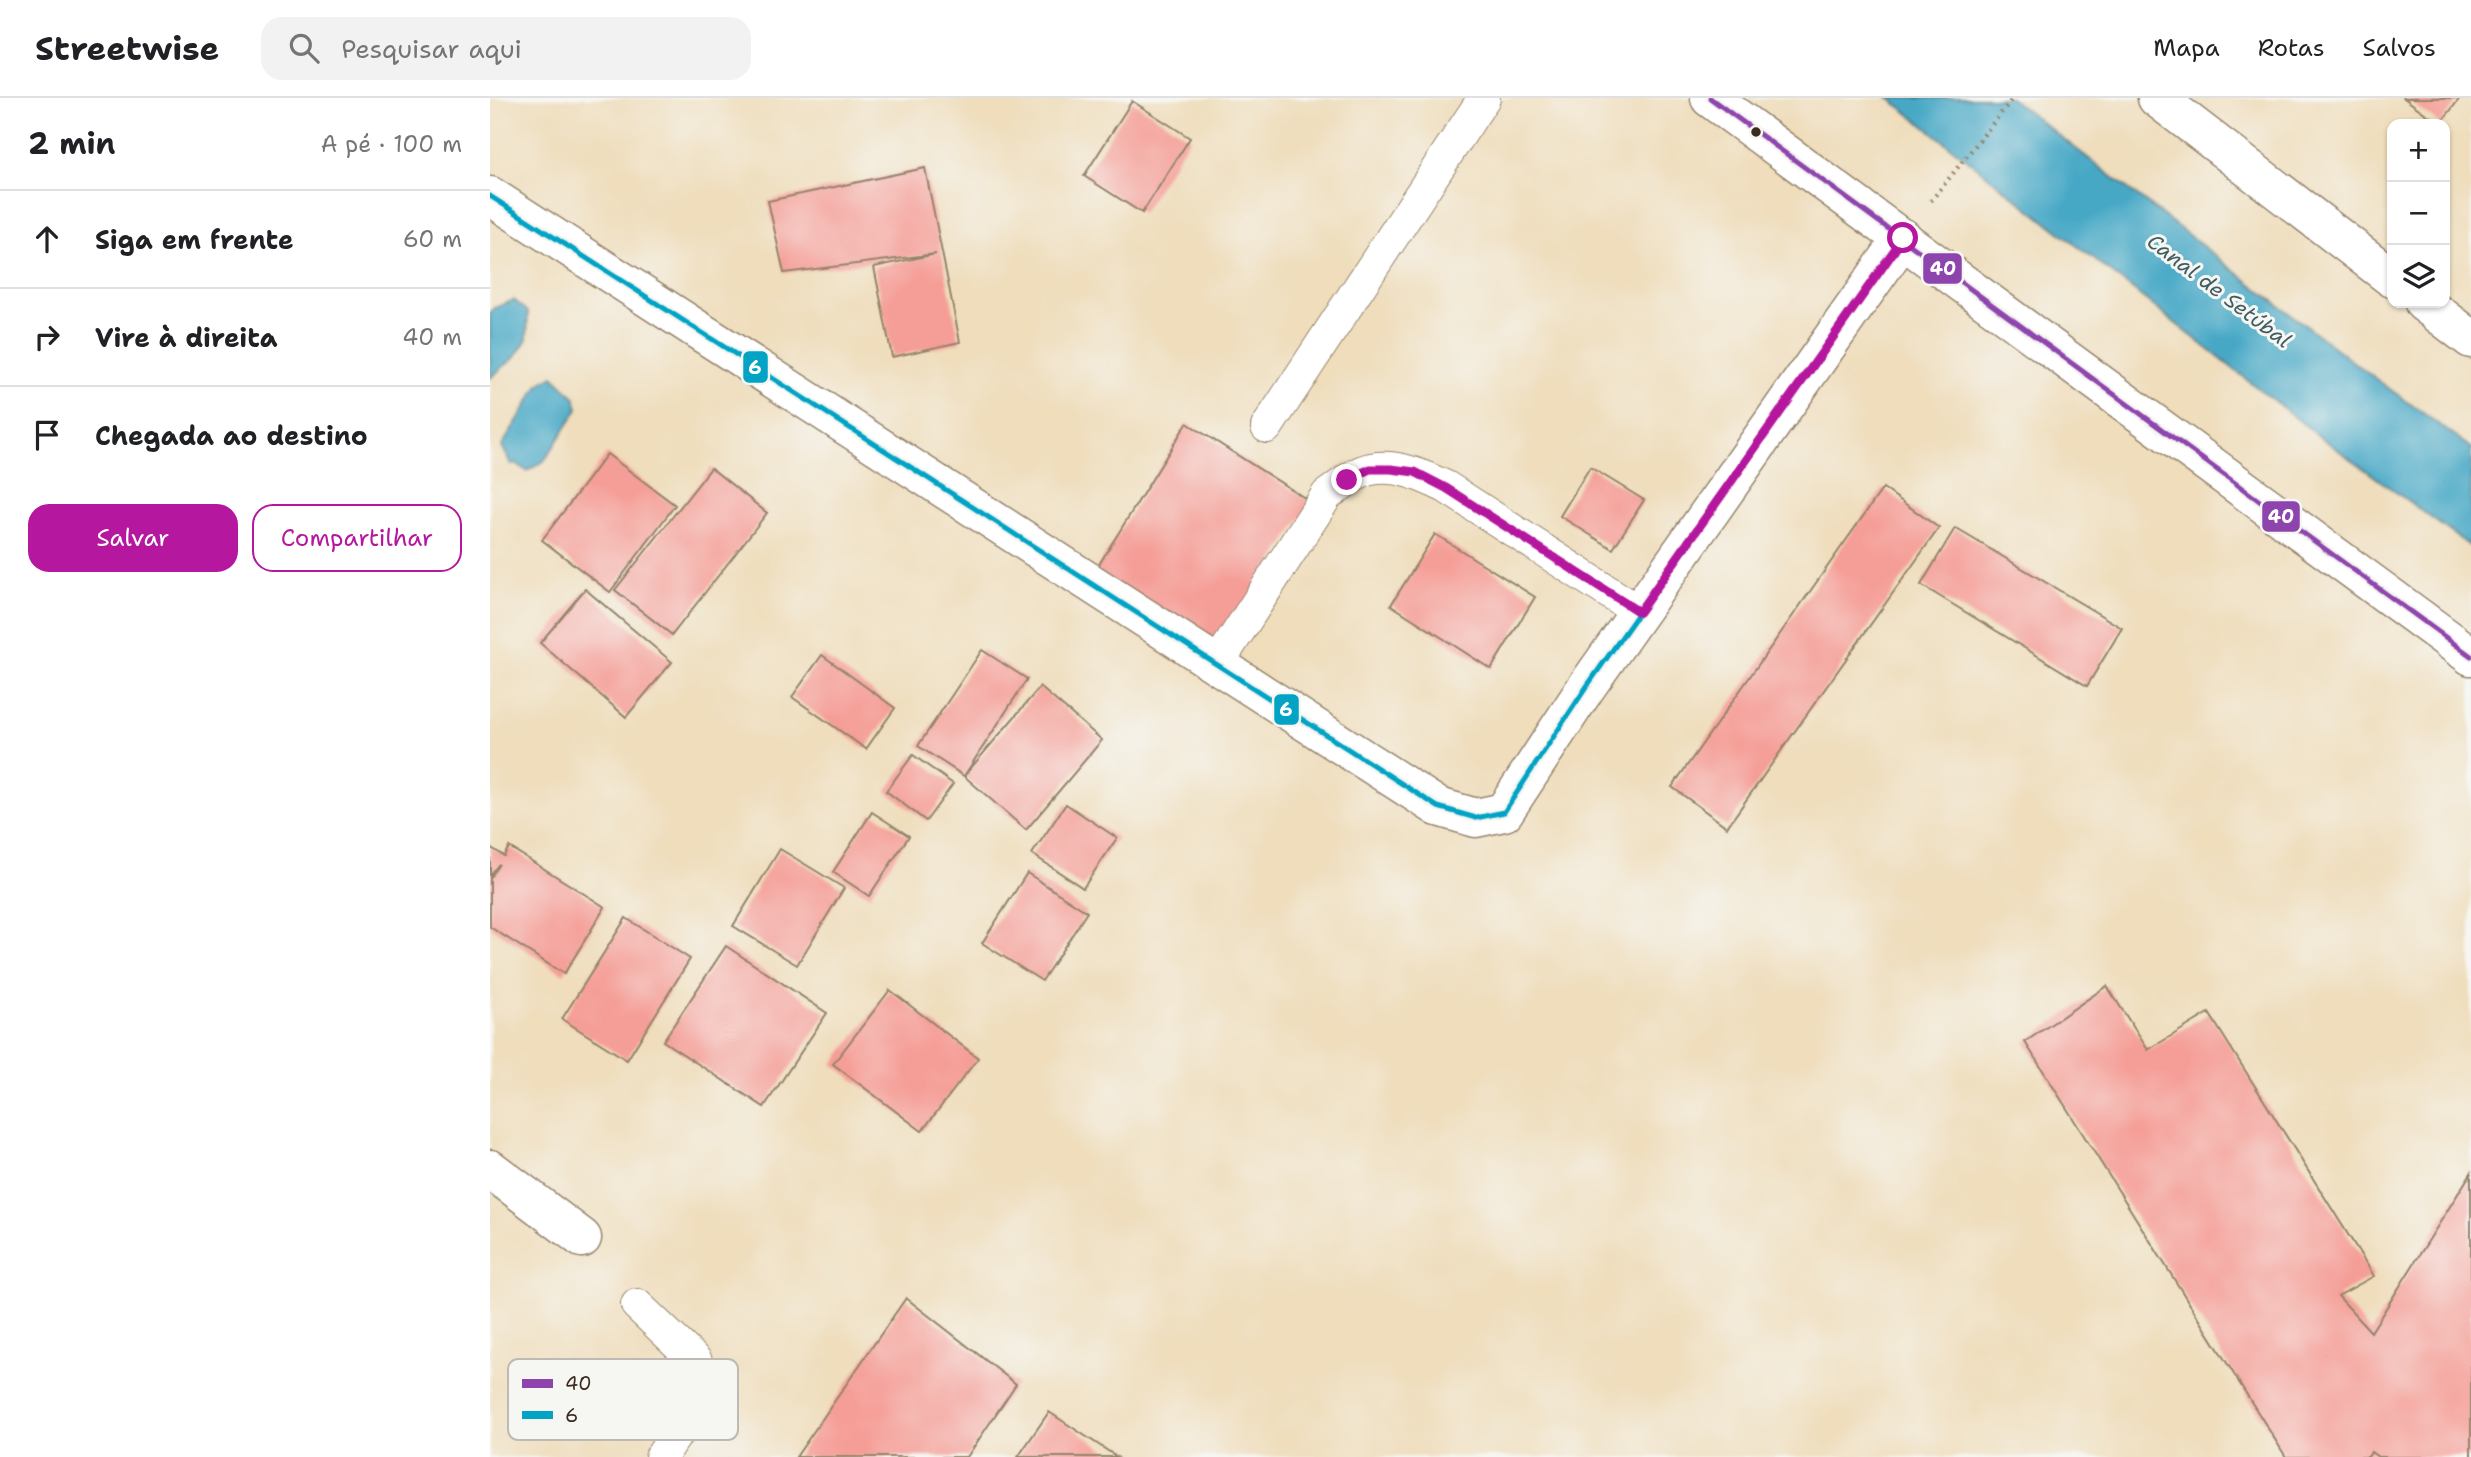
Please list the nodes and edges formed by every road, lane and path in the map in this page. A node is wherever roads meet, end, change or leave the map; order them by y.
1 (1484, 98) edge
2 (1710, 98) edge
3 (2013, 98) edge
4 (2157, 98) edge
5 (1950, 177) dead end
6 (490, 196) edge
7 (1903, 238) junction
8 (2387, 274) edge
9 (2431, 308) edge
10 (2471, 339) edge
11 (1267, 427) dead end
12 (1639, 612) junction
13 (2471, 656) edge
14 (1218, 663) junction
15 (490, 1169) edge
16 (582, 1238) dead end
17 (637, 1305) dead end
18 (694, 1359) edge
19 (672, 1440) edge
20 (660, 1457) edge

1 - 11 lane
2 - 7 street
3 - 5 path
4 - 8 street
6 - 14 street
7 - 12 street
7 - 13 street
9 - 10 street
12 - 14 lane
12 - 14 street
15 - 16 street
17 - 18 lane
19 - 20 lane

